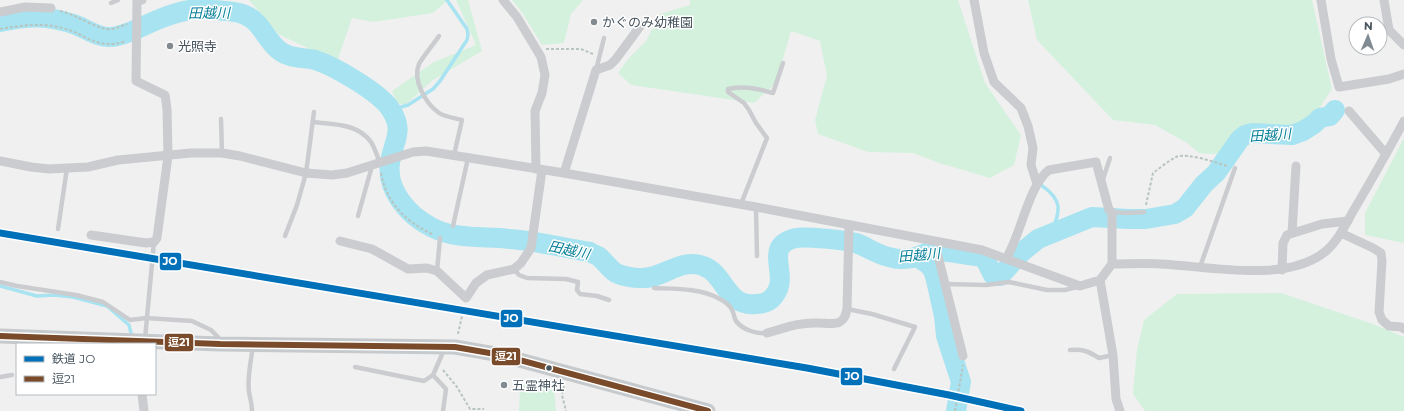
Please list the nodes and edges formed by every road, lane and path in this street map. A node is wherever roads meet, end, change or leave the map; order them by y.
1 (118, 0) edge
2 (138, 0) edge
3 (503, 0) edge
4 (974, 0) edge
5 (1321, 0) edge
6 (1384, 0) edge
7 (111, 3) dead end
8 (51, 8) joint
9 (0, 12) edge
10 (137, 21) junction
11 (641, 25) dead end
12 (0, 30) edge
13 (439, 36) dead end
14 (136, 37) junction
15 (604, 38) dead end
16 (1404, 45) edge
17 (537, 48) junction
18 (599, 56) junction
19 (783, 63) dead end
20 (596, 70) junction
21 (1404, 74) edge
22 (1349, 111) dead end
23 (314, 112) dead end
24 (222, 119) dead end
25 (1404, 121) edge
26 (313, 122) junction
27 (222, 153) junction
28 (1386, 154) junction
29 (454, 155) junction
30 (168, 156) junction
31 (468, 158) junction
32 (1110, 158) dead end
33 (0, 161) edge
34 (378, 163) junction
35 (1224, 165) dead end
36 (1296, 166) dead end
37 (67, 168) junction
38 (1235, 168) dead end
39 (539, 169) junction
40 (306, 173) junction
41 (564, 173) junction
42 (1037, 184) junction
43 (1101, 185) junction
44 (740, 204) junction
45 (756, 207) junction
46 (1144, 212) joint
47 (358, 216) dead end
48 (1112, 216) junction
49 (1348, 221) junction
50 (453, 226) dead end
51 (58, 229) dead end
52 (849, 229) junction
53 (1292, 233) junction
54 (1341, 233) junction
55 (91, 234) dead end
56 (284, 236) dead end
57 (440, 238) joint
58 (340, 241) dead end
59 (154, 242) junction
60 (757, 256) dead end
61 (938, 256) dead end
62 (1011, 260) junction
63 (1112, 264) junction
64 (1200, 267) junction
65 (514, 269) junction
66 (1282, 270) junction
67 (437, 271) junction
68 (1100, 280) junction
69 (0, 282) edge
70 (944, 284) junction
71 (1080, 286) junction
72 (654, 288) dead end
73 (466, 298) junction
74 (609, 300) dead end
75 (847, 309) junction
76 (146, 318) junction
77 (1404, 329) edge
78 (767, 333) joint
79 (0, 336) edge
80 (136, 343) edge
81 (156, 343) edge
82 (220, 344) junction
83 (253, 345) junction
84 (451, 347) junction
85 (1070, 350) dead end
86 (1113, 355) junction
87 (963, 360) joint
88 (438, 365) junction
89 (355, 367) dead end
90 (894, 369) dead end
91 (566, 373) junction
92 (12, 375) dead end
93 (434, 375) junction
94 (0, 377) edge
95 (142, 395) edge
96 (484, 410) dead end
97 (144, 411) edge
98 (252, 411) edge
99 (443, 411) edge
100 (566, 411) edge
101 (708, 411) edge
102 (955, 411) edge
103 (1120, 411) edge

1 - 7 lane
2 - 10 street
3 - 17 street
4 - 42 street
5 - 21 street
6 - 16 street
8 - 9 street
8 - 10 path
10 - 14 street
11 - 20 street
12 - 14 path
13 - 29 lane
14 - 30 street
15 - 18 lane
17 - 18 path
17 - 39 street
18 - 20 lane
19 - 44 lane
20 - 41 street
22 - 28 street
23 - 26 lane
24 - 27 lane
25 - 28 street
26 - 34 lane
26 - 40 lane
27 - 30 street
27 - 40 street
28 - 49 street
29 - 31 street
29 - 34 street
30 - 37 street
30 - 59 street
31 - 39 street
31 - 50 lane
32 - 43 lane
33 - 37 street
34 - 40 street
34 - 47 lane
34 - 57 path
35 - 46 path
36 - 53 street
37 - 51 lane
38 - 64 lane
39 - 41 street
39 - 65 street
40 - 56 lane
41 - 44 street
42 - 43 street
42 - 62 street
43 - 48 street
44 - 45 street
45 - 52 street
45 - 60 lane
46 - 48 lane
48 - 63 street
49 - 53 street
49 - 54 street
52 - 62 street
52 - 75 street
53 - 66 street
54 - 66 street
54 - 77 street
55 - 59 street
57 - 67 lane
58 - 67 street
59 - 76 lane
61 - 70 street
62 - 71 street
63 - 64 street
63 - 68 street
64 - 66 street
65 - 73 street
65 - 74 lane
67 - 73 street
68 - 71 street
68 - 86 street
69 - 76 lane
70 - 71 lane
70 - 87 street
72 - 78 lane
73 - 84 path
75 - 78 street
75 - 90 lane
76 - 80 lane
76 - 82 lane
79 - 80 main road
81 - 82 main road
82 - 83 main road
83 - 84 main road
83 - 98 lane
84 - 88 lane
84 - 91 main road
85 - 86 lane
86 - 103 street
87 - 102 path
88 - 93 lane
88 - 96 path
89 - 93 lane
91 - 100 path
91 - 101 main road
92 - 94 lane
93 - 99 lane
95 - 97 street

